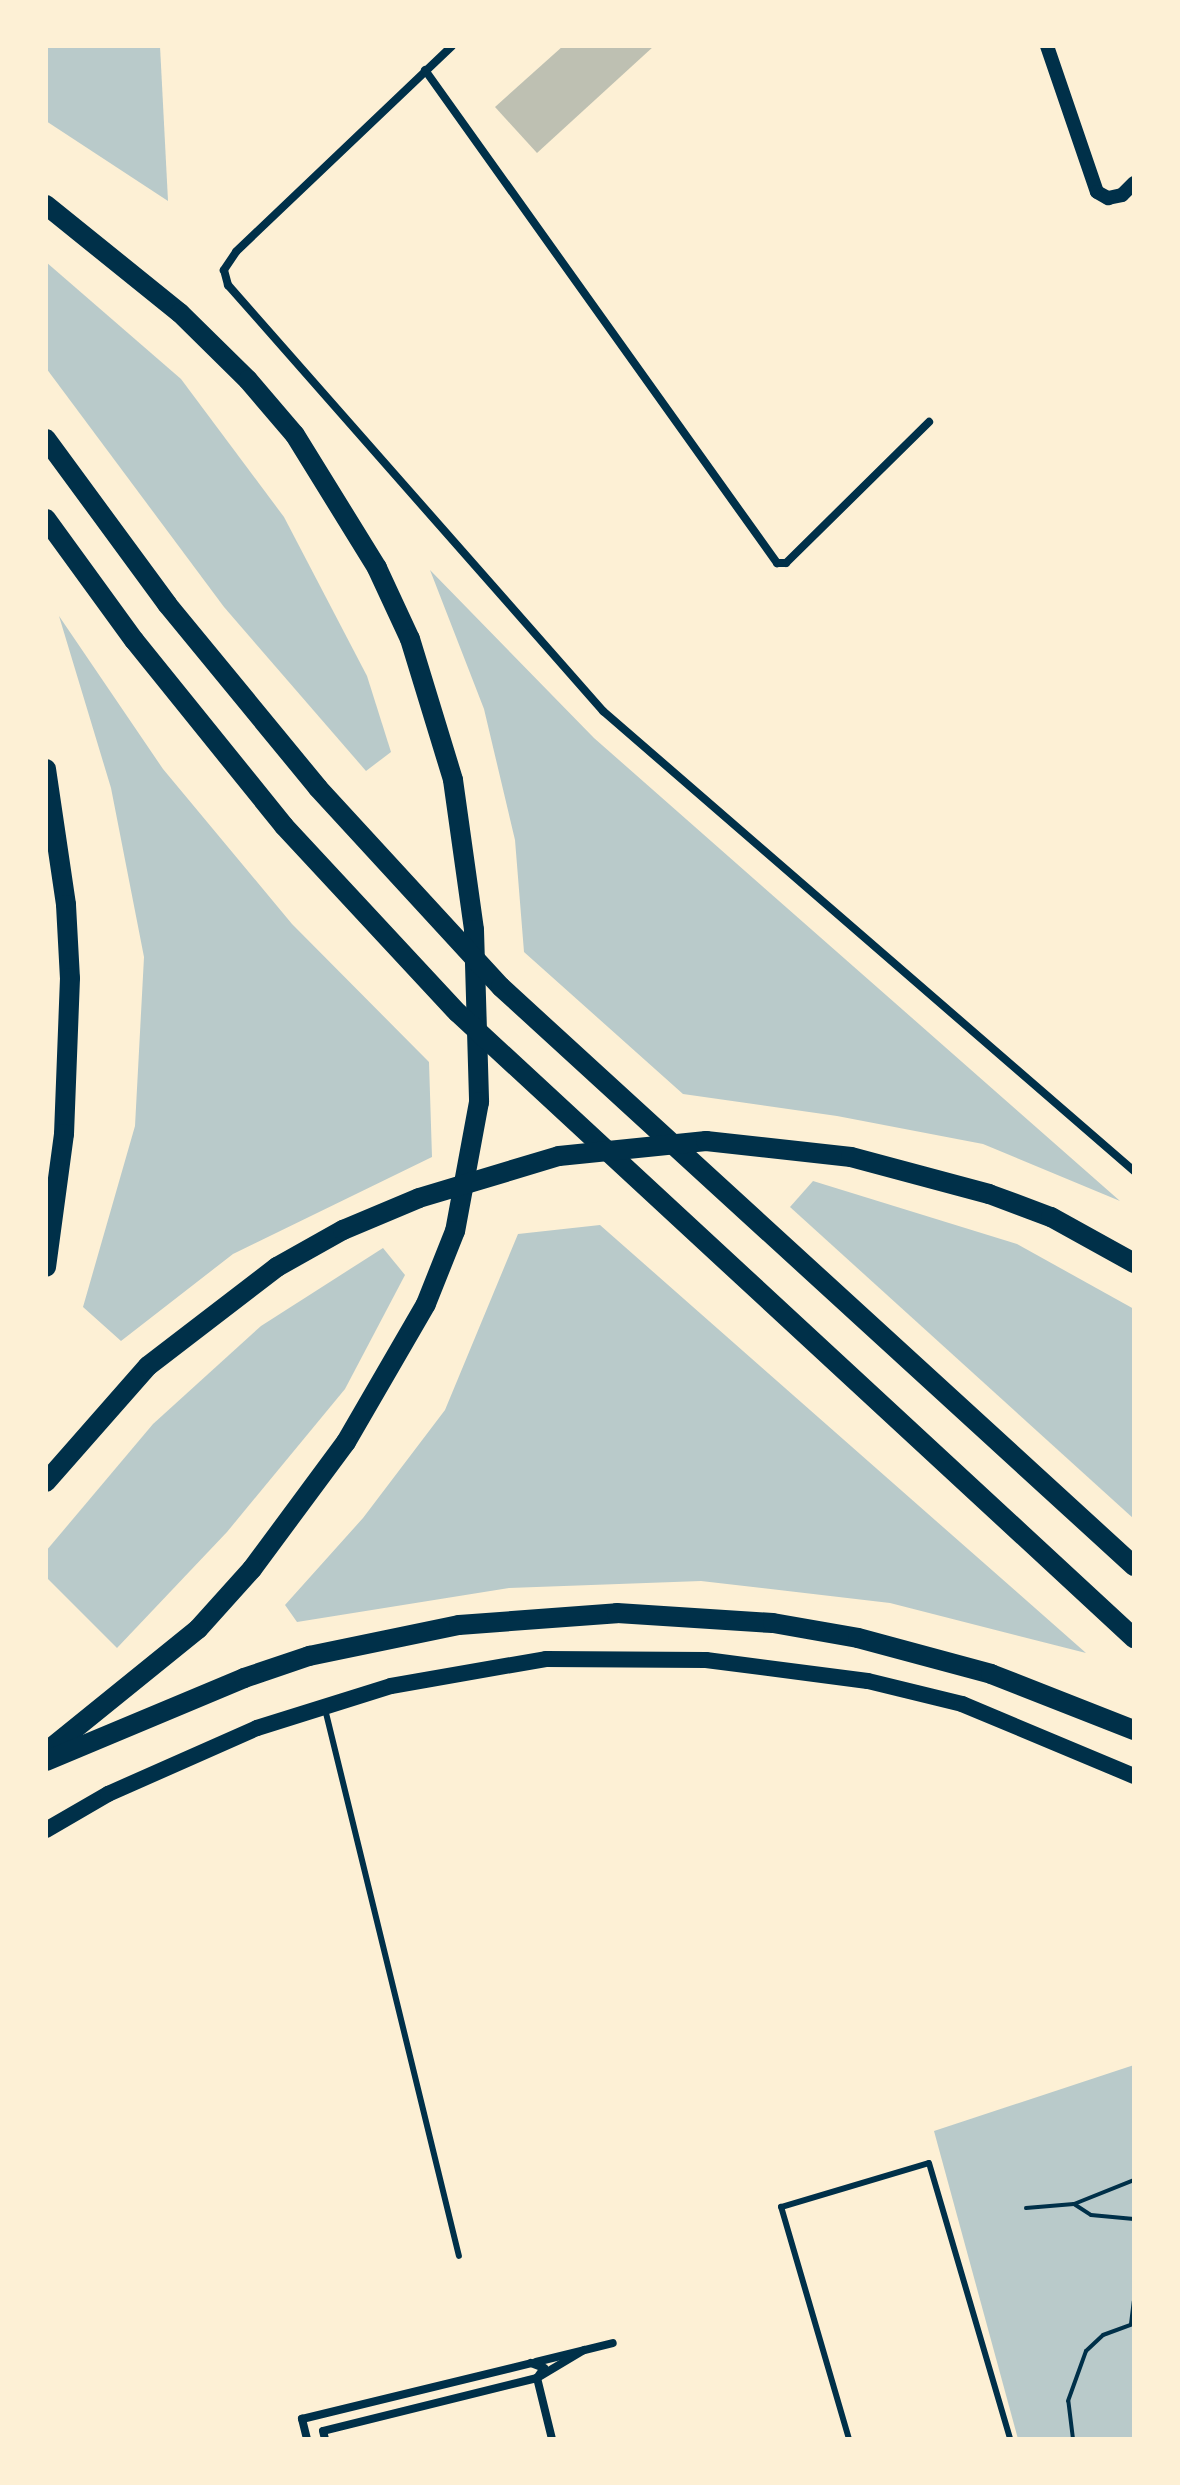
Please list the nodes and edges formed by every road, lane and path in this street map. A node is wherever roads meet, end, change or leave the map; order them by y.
1 (452, 46) edge
2 (1047, 46) edge
3 (425, 70) junction
4 (1134, 183) edge
5 (46, 205) edge
6 (929, 422) dead end
7 (46, 439) edge
8 (46, 519) edge
9 (46, 769) edge
10 (1134, 1171) edge
11 (1134, 1263) edge
12 (46, 1267) edge
13 (46, 1482) edge
14 (1134, 1566) edge
15 (1134, 1638) edge
16 (324, 1705) junction
17 (1134, 1730) edge
18 (46, 1752) edge
19 (46, 1761) edge
20 (1134, 1776) edge
21 (46, 1830) edge
22 (1134, 2180) edge
23 (1074, 2204) junction
24 (1026, 2208) dead end
25 (1134, 2219) edge
26 (459, 2256) dead end
27 (1134, 2301) edge
28 (1132, 2324) edge
29 (613, 2343) dead end
30 (584, 2350) junction
31 (531, 2363) junction
32 (537, 2378) junction
33 (307, 2439) edge
34 (325, 2439) edge
35 (552, 2439) edge
36 (849, 2439) edge
37 (1010, 2439) edge
38 (1073, 2439) edge

1 - 3 street
2 - 4 street
3 - 6 street
3 - 10 street
5 - 18 highway
7 - 14 highway
8 - 15 highway
9 - 12 highway
11 - 13 highway
16 - 20 main road
16 - 21 main road
16 - 26 lane
17 - 19 highway
22 - 23 path
23 - 24 path
23 - 25 path
27 - 28 path
28 - 38 path
29 - 30 street
30 - 31 street
30 - 32 street
31 - 32 street
31 - 33 street
32 - 34 street
32 - 35 street
36 - 37 lane

